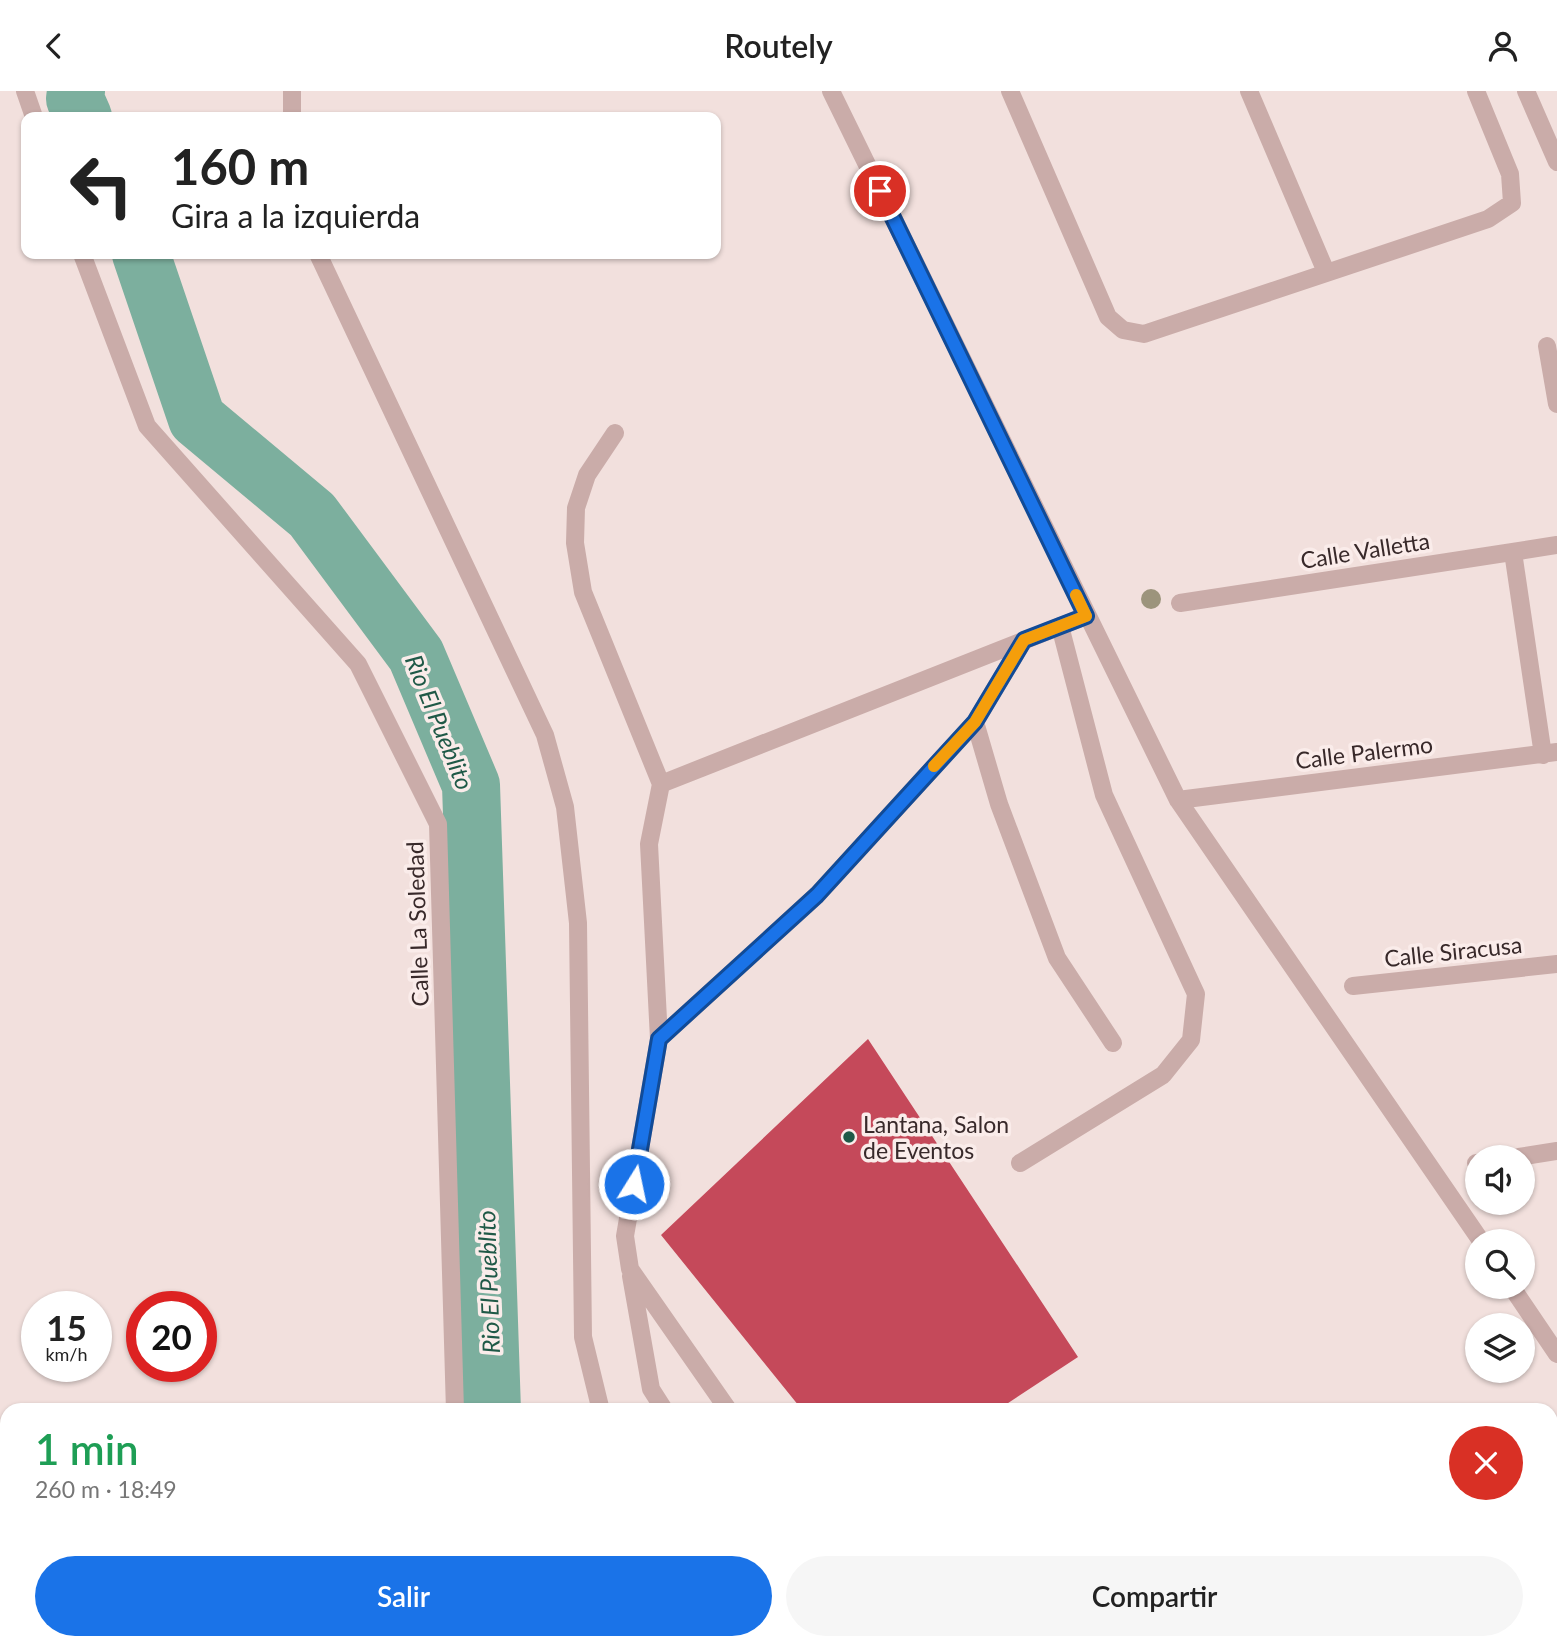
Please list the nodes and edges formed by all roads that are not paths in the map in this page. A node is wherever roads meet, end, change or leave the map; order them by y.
1 (25, 91) edge
2 (292, 91) edge
3 (831, 91) edge
4 (1010, 91) edge
5 (1249, 91) edge
6 (1476, 91) edge
7 (1526, 91) edge
8 (32, 112) edge
9 (292, 112) edge
10 (1557, 162) edge
11 (84, 259) edge
12 (320, 259) edge
13 (1326, 272) junction
14 (1547, 347) dead end
15 (1557, 404) edge
16 (615, 433) dead end
17 (1557, 545) edge
18 (1513, 552) junction
19 (1180, 603) dead end
20 (1086, 616) junction
21 (1060, 627) junction
22 (1024, 640) junction
23 (975, 722) junction
24 (1550, 754) edge
25 (661, 784) junction
26 (1178, 800) junction
27 (1557, 964) edge
28 (1353, 986) dead end
29 (659, 1039) junction
30 (1113, 1043) dead end
31 (1557, 1151) edge
32 (1535, 1154) edge
33 (1020, 1163) dead end
34 (1472, 1229) edge
35 (630, 1269) junction
36 (1520, 1299) edge
37 (1556, 1352) edge
38 (455, 1403) edge
39 (599, 1403) edge
40 (660, 1403) edge
41 (723, 1403) edge

1 - 8 street
2 - 9 street
3 - 20 street
4 - 13 street
5 - 13 street
6 - 13 street
7 - 10 street
11 - 38 street, Calle La Soledad
12 - 39 street
14 - 15 street
16 - 25 street
17 - 18 street, Calle Valletta
18 - 19 street, Calle Valletta
18 - 24 street
20 - 21 street
20 - 26 street
21 - 22 street
21 - 33 street
22 - 23 street
22 - 25 street
23 - 29 street
23 - 30 street
24 - 26 street, Calle Palermo
25 - 29 street
26 - 34 street
27 - 28 street, Calle Siracusa
29 - 35 street
31 - 32 street
35 - 40 street
35 - 41 street
36 - 37 street

